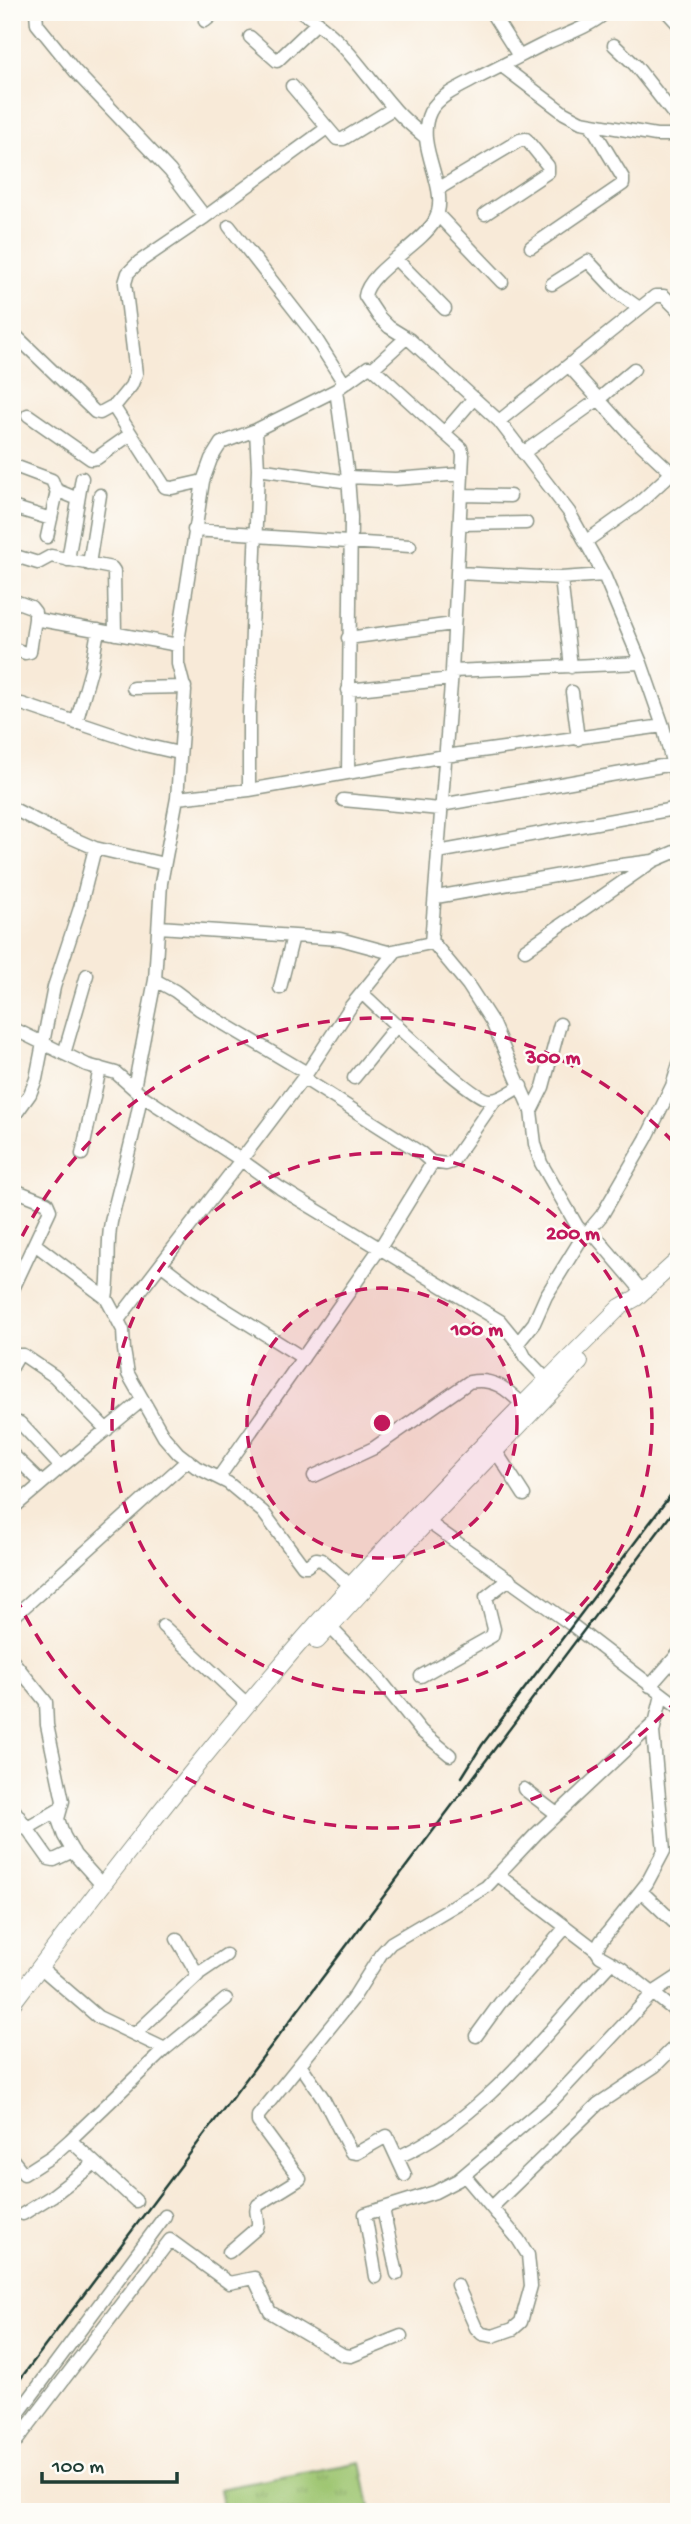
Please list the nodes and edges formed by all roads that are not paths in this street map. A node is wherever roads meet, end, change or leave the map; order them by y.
1 (36, 12) edge
2 (216, 12) edge
3 (302, 12) edge
4 (491, 12) edge
5 (606, 12) edge
6 (667, 12) edge
7 (205, 21) dead end
8 (318, 22) junction
9 (679, 25) edge
10 (250, 37) dead end
11 (614, 45) dead end
12 (519, 56) junction
13 (502, 66) junction
14 (292, 86) dead end
15 (394, 108) junction
16 (679, 121) edge
17 (591, 125) junction
18 (327, 128) junction
19 (679, 135) edge
20 (425, 137) junction
21 (438, 189) junction
22 (437, 214) junction
23 (485, 214) dead end
24 (205, 217) junction
25 (229, 226) dead end
26 (531, 247) dead end
27 (396, 259) junction
28 (502, 282) dead end
29 (552, 284) dead end
30 (639, 308) junction
31 (444, 309) dead end
32 (679, 311) edge
33 (12, 332) edge
34 (407, 338) junction
35 (569, 366) junction
36 (373, 368) junction
37 (634, 369) dead end
38 (340, 387) junction
39 (474, 398) junction
40 (599, 399) junction
41 (113, 408) junction
42 (28, 415) dead end
43 (499, 422) junction
44 (256, 430) junction
45 (444, 433) junction
46 (131, 434) junction
47 (523, 453) junction
48 (12, 465) edge
49 (675, 469) edge
50 (258, 470) junction
51 (462, 474) junction
52 (82, 478) dead end
53 (348, 480) junction
54 (203, 481) junction
55 (57, 491) junction
56 (100, 495) dead end
57 (461, 495) junction
58 (510, 496) dead end
59 (78, 499) junction
60 (12, 507) edge
61 (51, 519) junction
62 (526, 523) dead end
63 (460, 524) junction
64 (194, 530) junction
65 (256, 535) junction
66 (47, 537) dead end
67 (585, 542) junction
68 (351, 543) junction
69 (410, 546) dead end
70 (12, 555) edge
71 (68, 559) junction
72 (89, 564) junction
73 (458, 573) junction
74 (604, 575) junction
75 (561, 578) junction
76 (12, 600) edge
77 (35, 619) junction
78 (453, 624) junction
79 (98, 630) junction
80 (116, 634) junction
81 (348, 638) junction
82 (178, 645) junction
83 (12, 648) edge
84 (641, 663) junction
85 (571, 667) junction
86 (451, 675) junction
87 (185, 687) junction
88 (133, 688) dead end
89 (348, 690) junction
90 (572, 692) dead end
91 (22, 704) dead end
92 (76, 723) junction
93 (663, 726) junction
94 (578, 739) junction
95 (179, 753) junction
96 (445, 757) junction
97 (673, 764) junction
98 (348, 773) junction
99 (249, 790) junction
100 (679, 790) edge
101 (177, 799) junction
102 (343, 800) dead end
103 (440, 807) junction
104 (12, 808) edge
105 (679, 808) edge
106 (95, 848) junction
107 (679, 850) edge
108 (438, 852) junction
109 (653, 861) junction
110 (164, 864) junction
111 (436, 897) junction
112 (159, 927) junction
113 (293, 936) junction
114 (431, 943) junction
115 (524, 950) dead end
116 (395, 952) junction
117 (87, 975) dead end
118 (155, 980) junction
119 (280, 988) dead end
120 (362, 993) junction
121 (560, 1024) dead end
122 (397, 1025) junction
123 (12, 1028) edge
124 (43, 1045) junction
125 (64, 1054) junction
126 (679, 1064) edge
127 (100, 1068) junction
128 (305, 1076) junction
129 (354, 1078) dead end
130 (521, 1086) junction
131 (138, 1091) junction
132 (495, 1100) junction
133 (531, 1111) junction
134 (12, 1119) edge
135 (82, 1154) dead end
136 (242, 1160) junction
137 (431, 1163) junction
138 (12, 1189) edge
139 (587, 1232) junction
140 (36, 1245) junction
141 (380, 1248) junction
142 (679, 1259) edge
143 (162, 1265) junction
144 (12, 1292) edge
145 (640, 1295) junction
146 (106, 1298) junction
147 (118, 1320) junction
148 (518, 1342) junction
149 (303, 1358) junction
150 (12, 1367) edge
151 (547, 1380) junction
152 (141, 1401) junction
153 (523, 1405) junction
154 (20, 1423) dead end
155 (107, 1430) junction
156 (495, 1450) junction
157 (12, 1454) edge
158 (188, 1461) junction
159 (61, 1466) junction
160 (314, 1476) dead end
161 (219, 1477) junction
162 (42, 1483) junction
163 (524, 1495) dead end
164 (12, 1509) edge
165 (423, 1518) junction
166 (509, 1579) junction
167 (351, 1586) junction
168 (12, 1618) edge
169 (163, 1626) dead end
170 (330, 1627) junction
171 (679, 1653) edge
172 (12, 1660) edge
173 (421, 1676) dead end
174 (650, 1686) junction
175 (662, 1695) junction
176 (248, 1705) junction
177 (679, 1707) edge
178 (654, 1723) junction
179 (450, 1755) dead end
180 (524, 1789) dead end
181 (12, 1807) edge
182 (60, 1809) junction
183 (557, 1814) junction
184 (26, 1829) junction
185 (73, 1851) junction
186 (498, 1875) junction
187 (102, 1885) junction
188 (641, 1891) junction
189 (679, 1927) edge
190 (565, 1928) junction
191 (177, 1939) dead end
192 (596, 1950) junction
193 (226, 1955) dead end
194 (611, 1963) junction
195 (47, 1973) junction
196 (198, 1974) junction
197 (679, 1976) edge
198 (653, 1993) junction
199 (226, 1999) dead end
200 (12, 2004) edge
201 (679, 2014) edge
202 (12, 2018) edge
203 (135, 2034) junction
204 (476, 2036) dead end
205 (679, 2042) edge
206 (165, 2049) junction
207 (300, 2064) junction
208 (70, 2140) junction
209 (398, 2157) junction
210 (12, 2159) edge
211 (95, 2163) junction
212 (405, 2175) dead end
213 (464, 2175) junction
214 (136, 2201) dead end
215 (492, 2207) junction
216 (383, 2209) junction
217 (23, 2214) dead end
218 (165, 2216) dead end
219 (229, 2252) dead end
220 (397, 2274) dead end
221 (376, 2277) dead end
222 (457, 2285) dead end
223 (401, 2336) dead end
224 (12, 2422) edge
225 (12, 2447) edge

1 - 24 street
2 - 7 street
3 - 8 street
4 - 12 street
5 - 12 street
6 - 9 street
8 - 10 street
8 - 15 street
11 - 16 street
12 - 13 street
13 - 17 street
13 - 20 street
14 - 18 street
15 - 18 street
15 - 20 street
17 - 19 street
17 - 26 street
18 - 24 street
20 - 21 street
21 - 22 street
21 - 23 street
22 - 27 street
22 - 28 street
24 - 41 street
25 - 38 street
27 - 31 street
27 - 34 street
29 - 30 street
30 - 32 street
30 - 35 street
33 - 41 street
34 - 36 street
34 - 39 street
35 - 40 street
35 - 43 street
36 - 38 street
36 - 45 street
37 - 40 street
38 - 44 street
38 - 53 street
39 - 43 street
39 - 45 street
40 - 47 street
40 - 49 street
41 - 46 street
42 - 46 street
43 - 47 street
44 - 50 street
44 - 54 street
45 - 51 street
46 - 54 street
47 - 67 street
48 - 55 street
49 - 67 street
50 - 53 street
50 - 65 street
51 - 53 street
51 - 57 street
52 - 59 street
53 - 68 street
54 - 64 street
55 - 59 street
55 - 61 street
56 - 72 street
57 - 58 street
57 - 63 street
59 - 71 street
60 - 61 street
61 - 66 street
62 - 63 street
63 - 73 street
64 - 65 street
64 - 82 street
65 - 68 street
65 - 99 street
67 - 74 street
68 - 69 street
68 - 81 street
70 - 71 street
71 - 72 street
72 - 80 street
73 - 75 street
73 - 78 street
74 - 75 street
74 - 84 street
75 - 85 street
76 - 77 street
77 - 79 street
77 - 83 street
78 - 81 street
78 - 86 street
79 - 80 street
79 - 92 street
80 - 82 street
81 - 89 street
82 - 87 street
84 - 85 street
84 - 93 street
85 - 86 street
86 - 89 street
86 - 96 street
87 - 88 street
87 - 95 street
89 - 98 street
90 - 94 street
91 - 92 street
92 - 95 street
93 - 94 street
93 - 97 street
94 - 96 street
95 - 101 street
96 - 98 street
96 - 103 street
97 - 100 street
97 - 103 street
98 - 99 street
99 - 101 street
101 - 110 street
102 - 103 street
103 - 108 street
104 - 106 street
105 - 108 street
106 - 110 street
106 - 124 street
107 - 109 street
108 - 111 street
109 - 111 street
109 - 115 street
110 - 112 street
111 - 114 street
112 - 113 street
112 - 118 street
113 - 116 street
113 - 119 street
114 - 116 street
114 - 130 street
116 - 120 street
117 - 125 street
118 - 128 street
118 - 131 street
120 - 122 street
120 - 128 street
121 - 133 street
122 - 129 street
122 - 132 street
123 - 124 street
124 - 125 street
124 - 134 street
125 - 127 street
126 - 139 street
127 - 131 street
127 - 135 street
128 - 136 street
128 - 137 street
130 - 132 street
130 - 133 street
131 - 136 street
131 - 146 street
132 - 137 street
133 - 139 street
136 - 141 street
136 - 143 street
137 - 141 street
138 - 140 street
139 - 145 street
139 - 148 street
140 - 144 street
140 - 146 street
141 - 148 street
141 - 149 street
142 - 145 main road
143 - 147 street
143 - 149 street
145 - 151 main road
145 - 156 main road
146 - 147 street
147 - 152 street
148 - 151 street
149 - 161 street
150 - 155 street
151 - 153 main road
152 - 155 street
152 - 158 street
153 - 160 street
153 - 165 main road
154 - 159 street
155 - 159 street
156 - 163 street
156 - 165 main road
157 - 162 street
158 - 161 street
158 - 168 street
159 - 162 street
161 - 167 street
162 - 164 street
165 - 166 street
165 - 167 main road
165 - 170 main road
166 - 173 street
166 - 174 street
167 - 176 main road
169 - 176 street
170 - 179 street
170 - 195 main road
171 - 174 street
172 - 182 street
174 - 175 street
175 - 177 street
175 - 178 street
176 - 187 main road
178 - 183 street
178 - 188 street
180 - 183 street
181 - 184 street
182 - 184 street
182 - 185 street
183 - 186 street
184 - 185 street
185 - 187 street
186 - 190 street
186 - 207 street
187 - 200 main road
188 - 189 street
188 - 192 street
190 - 192 street
190 - 204 street
191 - 196 street
192 - 194 street
193 - 196 street
194 - 198 street
194 - 209 street
195 - 202 main road
195 - 203 street
196 - 203 street
197 - 198 street
198 - 201 street
198 - 213 street
199 - 206 street
203 - 206 street
205 - 215 street
206 - 208 street
207 - 209 street
207 - 219 street
208 - 210 street
208 - 211 street
209 - 212 street
211 - 214 street
211 - 217 street
213 - 215 street
213 - 216 street
215 - 222 street
216 - 220 street
216 - 221 street
218 - 224 street
223 - 225 street

